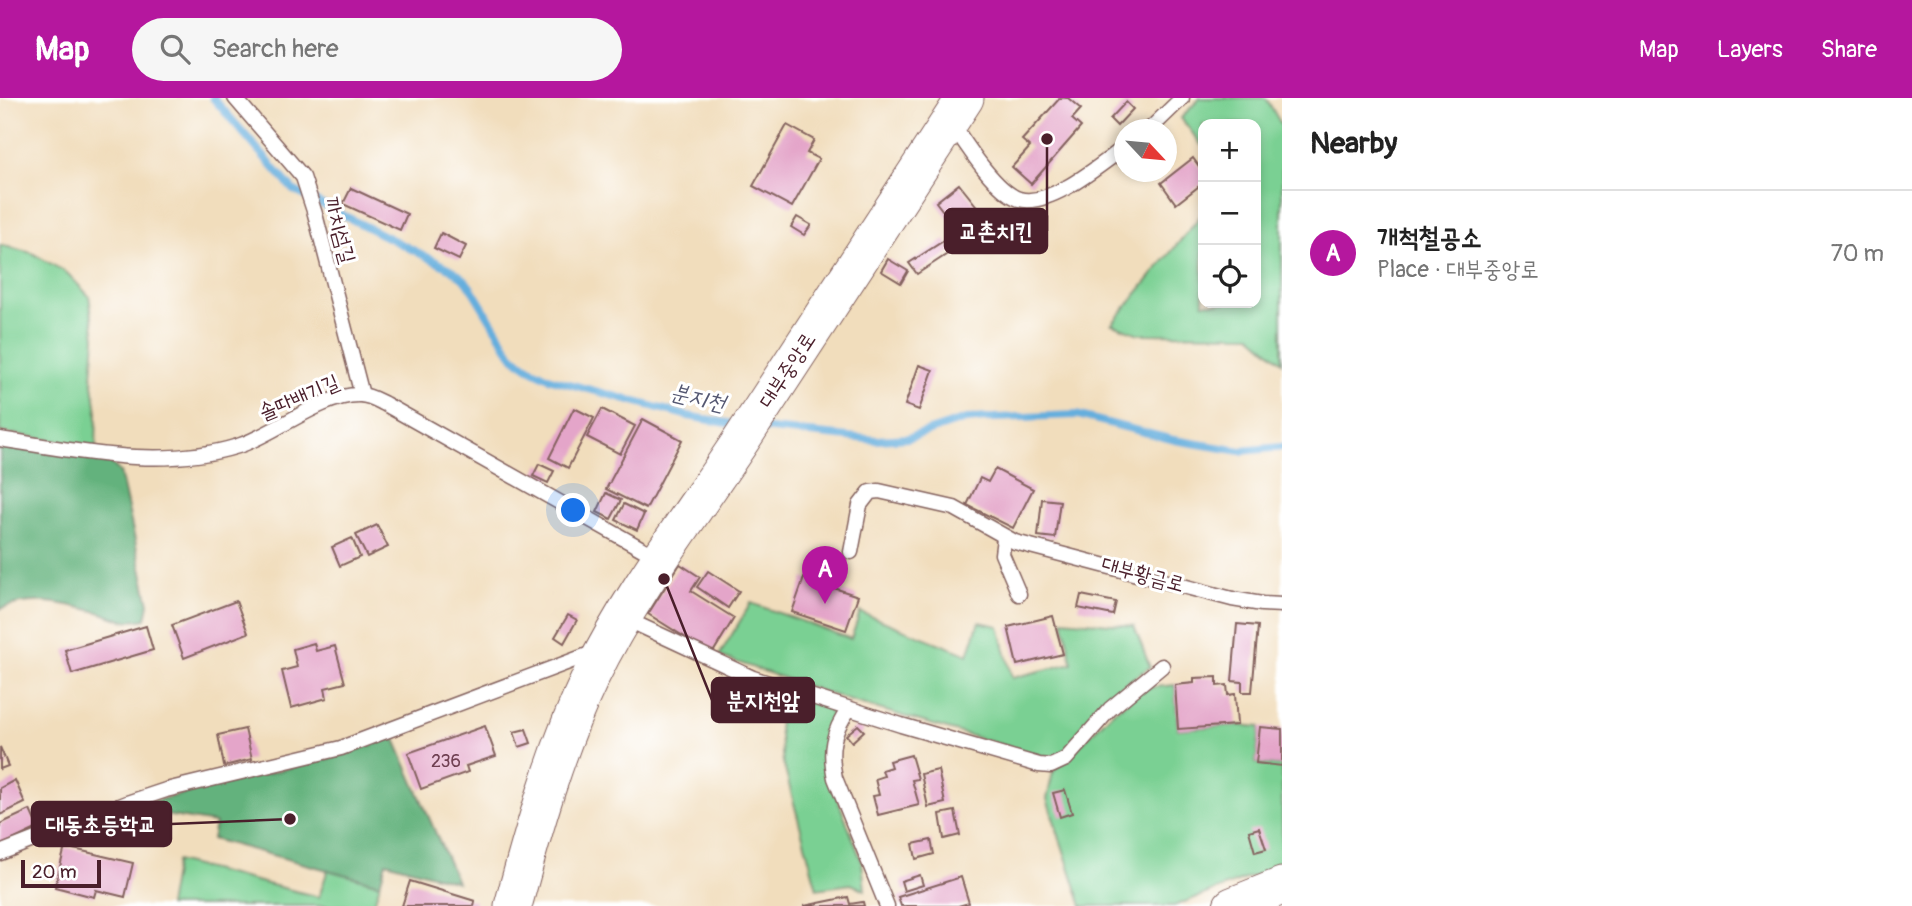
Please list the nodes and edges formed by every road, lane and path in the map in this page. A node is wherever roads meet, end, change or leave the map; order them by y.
1 (235, 98) edge
2 (1182, 98) edge
3 (957, 110) edge
4 (1160, 119) edge
5 (1114, 155) edge
6 (362, 395) junction
7 (0, 439) edge
8 (1004, 538) junction
9 (851, 552) dead end
10 (660, 559) junction
11 (1019, 594) dead end
12 (1282, 605) edge
13 (614, 632) junction
14 (1162, 666) dead end
15 (849, 709) junction
16 (0, 853) edge
17 (1282, 886) edge
18 (513, 906) edge
19 (887, 906) edge
20 (1232, 906) edge

1 - 6 lane, 까치섬길
2 - 4 lane
3 - 5 lane, 대부중앙로
3 - 10 street, 대부중앙로
6 - 7 lane, 솔따배기길
6 - 10 lane, 솔따배기길
8 - 9 lane, 대부황금로
8 - 11 lane
8 - 12 lane, 대부황금로
10 - 13 street, 대부중앙로
13 - 15 lane
13 - 16 lane
13 - 18 street, 대부중앙로
14 - 15 lane
15 - 19 lane
17 - 20 street

